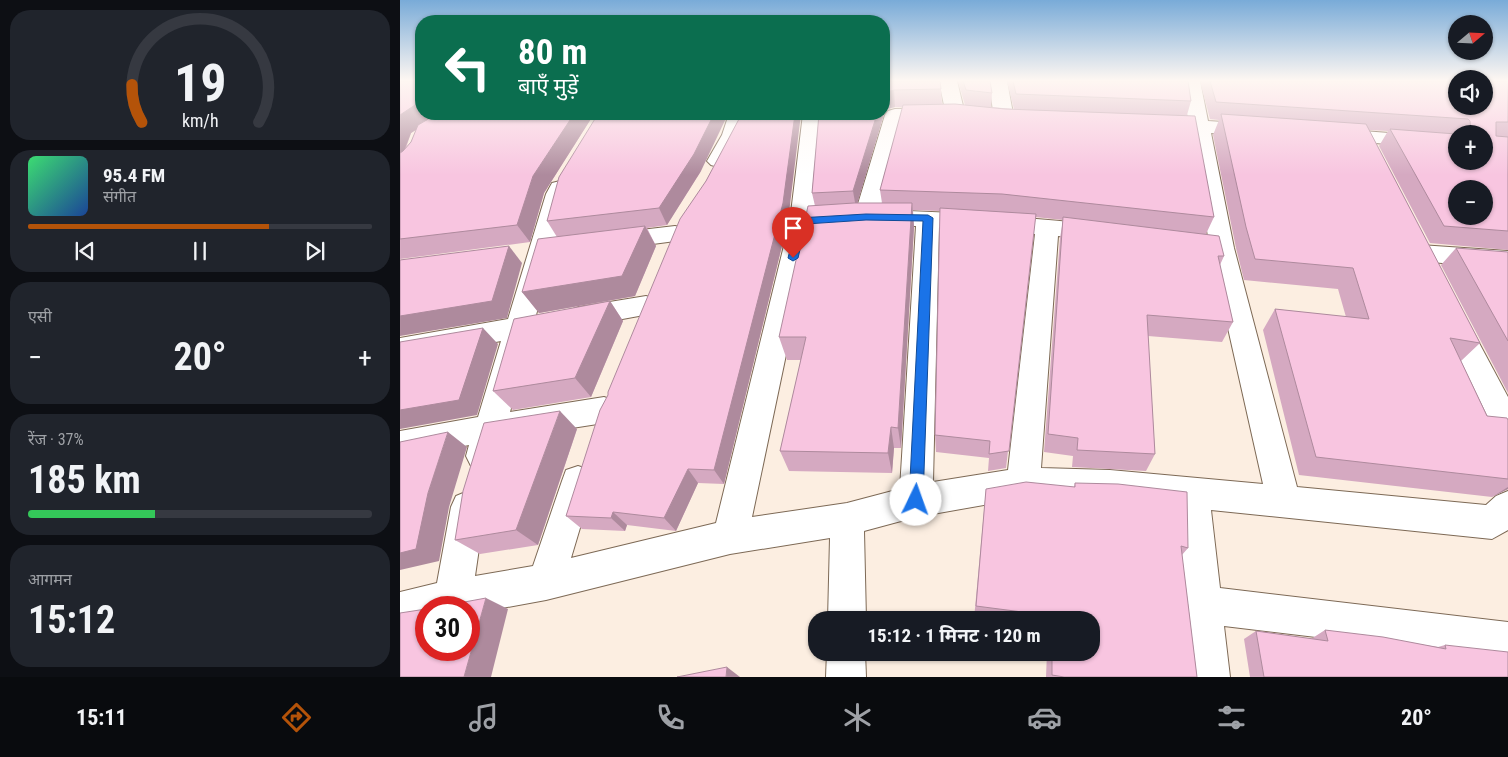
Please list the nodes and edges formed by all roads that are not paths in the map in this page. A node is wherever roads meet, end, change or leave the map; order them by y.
1 (983, 113) edge
2 (989, 113) edge
3 (1197, 113) edge
4 (890, 114) edge
5 (988, 117) junction
6 (737, 120) edge
7 (812, 120) edge
8 (887, 120) edge
9 (1141, 124) edge
10 (1199, 126) junction
11 (1276, 131) edge
12 (1314, 134) edge
13 (1362, 137) junction
14 (1448, 143) edge
15 (1376, 164) edge
16 (571, 170) edge
17 (707, 182) edge
18 (928, 218) junction
19 (1047, 227) junction
20 (1125, 236) edge
21 (589, 244) edge
22 (551, 249) junction
23 (513, 254) dead end
24 (1508, 260) edge
25 (646, 306) junction
26 (519, 327) junction
27 (635, 332) edge
28 (400, 349) edge
29 (1508, 427) edge
30 (490, 428) junction
31 (400, 445) edge
32 (1023, 483) junction
33 (1194, 493) junction
34 (916, 500) junction
35 (1284, 502) junction
36 (1508, 507) edge
37 (847, 519) junction
38 (730, 537) junction
39 (546, 582) junction
40 (453, 596) edge
41 (465, 596) edge
42 (1202, 605) junction
43 (415, 607) edge
44 (400, 611) edge
45 (847, 611) edge
46 (1508, 641) edge
47 (846, 661) edge
48 (846, 677) edge
49 (1210, 677) edge

1 - 5 street
2 - 5 street
3 - 10 street
4 - 5 street
6 - 17 street
7 - 38 street
8 - 18 street
9 - 10 street
10 - 11 street
10 - 35 street
12 - 13 street
13 - 14 street
13 - 15 street
16 - 22 street
18 - 19 street
18 - 34 street
19 - 20 street
19 - 32 street
21 - 25 street
22 - 23 street
22 - 26 street
24 - 29 street
25 - 26 street
25 - 27 street
26 - 28 street
26 - 30 street
30 - 31 street
30 - 39 street
30 - 40 street
32 - 33 street
32 - 34 street
33 - 35 street
33 - 42 street
34 - 37 street
35 - 36 street
37 - 38 street
37 - 45 street
38 - 39 street
39 - 41 street
42 - 46 street
42 - 49 street
43 - 44 street
47 - 48 street

